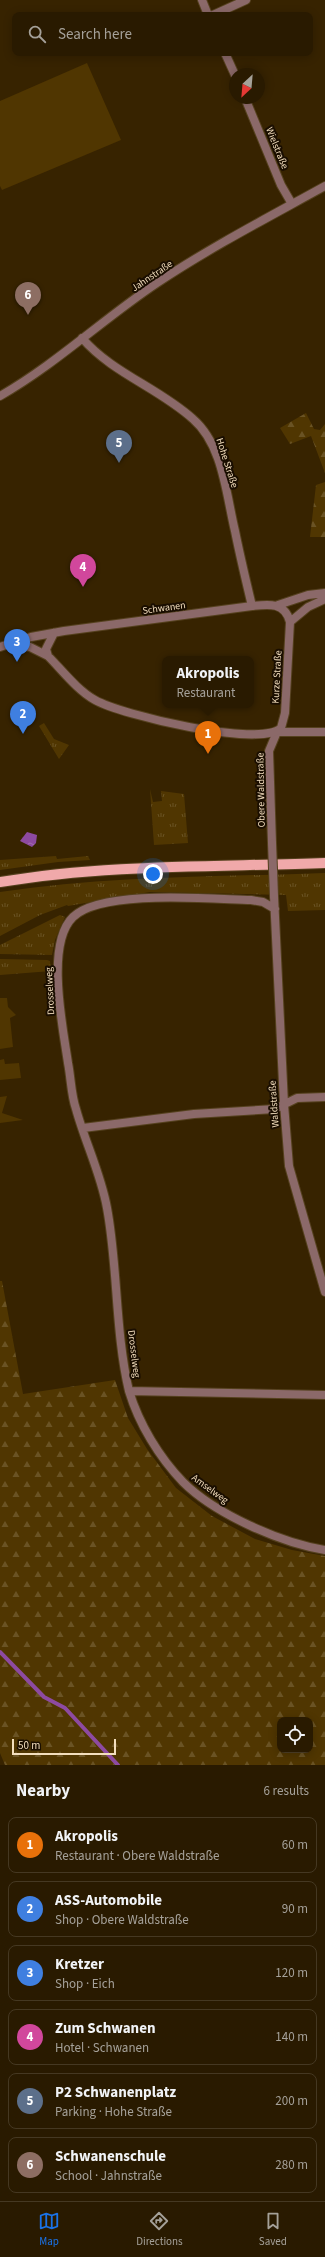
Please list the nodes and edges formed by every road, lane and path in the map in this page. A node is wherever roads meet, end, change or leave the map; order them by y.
1 (202, 0) edge
2 (246, 0) edge
3 (207, 12) edge
4 (220, 12) edge
5 (226, 56) edge
6 (232, 68) edge
7 (247, 104) edge
8 (325, 186) edge
9 (292, 204) junction
10 (82, 338) junction
11 (0, 396) edge
12 (325, 593) edge
13 (325, 599) edge
14 (278, 605) junction
15 (252, 606) junction
16 (290, 622) junction
17 (54, 633) junction
18 (10, 644) junction
19 (0, 647) edge
20 (48, 656) junction
21 (276, 732) junction
22 (325, 732) edge
23 (325, 863) edge
24 (0, 882) edge
25 (275, 909) junction
26 (325, 1097) edge
27 (284, 1104) junction
28 (83, 1128) junction
29 (325, 1292) edge
30 (129, 1391) junction
31 (325, 1395) edge
32 (325, 1549) edge

1 - 3 street
2 - 4 street
5 - 6 street
7 - 9 street, Wielstraße
8 - 9 street, Jahnstraße
9 - 10 street, Jahnstraße
10 - 11 street, Jahnstraße
10 - 15 street, Hohe Straße
12 - 14 street, Schwanen
13 - 16 street
14 - 15 street, Schwanen
14 - 16 street
15 - 17 street, Schwanen
16 - 21 street, Kurze Straße
17 - 18 street, Schwanen
17 - 20 street
18 - 19 street, Schwanen
18 - 20 street
20 - 21 street
21 - 22 street
21 - 25 street, Obere Waldstraße, bridge
23 - 24 main road
25 - 27 street, Waldstraße
25 - 28 street, Drosselweg
26 - 27 street
27 - 28 street
27 - 29 street, Waldstraße
28 - 30 street, Drosselweg
30 - 31 street, Drosselweg
30 - 32 street, Amselweg

